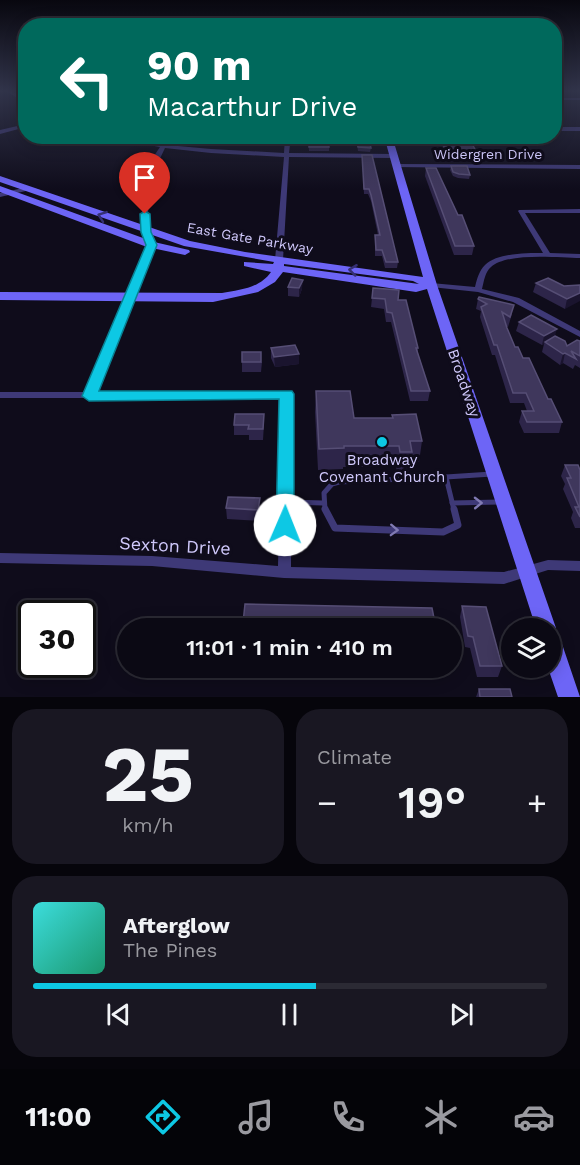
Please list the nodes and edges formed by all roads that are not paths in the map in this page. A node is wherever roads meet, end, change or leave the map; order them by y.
1 (18, 127) edge
2 (562, 129) edge
3 (580, 129) edge
4 (0, 132) edge
5 (140, 144) edge
6 (164, 144) edge
7 (287, 144) edge
8 (391, 144) edge
9 (160, 148) junction
10 (286, 156) junction
11 (396, 161) junction
12 (580, 167) edge
13 (0, 178) edge
14 (0, 189) edge
15 (28, 189) junction
16 (12, 194) junction
17 (0, 195) edge
18 (580, 211) edge
19 (146, 232) junction
20 (151, 245) junction
21 (548, 256) junction
22 (580, 256) edge
23 (279, 265) junction
24 (431, 285) junction
25 (478, 290) junction
26 (0, 296) edge
27 (131, 297) junction
28 (580, 333) edge
29 (0, 395) edge
30 (89, 396) junction
31 (495, 473) junction
32 (446, 477) junction
33 (285, 502) junction
34 (504, 502) junction
35 (323, 503) junction
36 (452, 503) junction
37 (0, 558) edge
38 (580, 566) edge
39 (527, 571) junction
40 (284, 572) junction
41 (543, 618) edge
42 (561, 673) edge
43 (569, 697) edge

1 - 4 street
2 - 3 street
5 - 9 street, Widergren Drive
6 - 9 street
7 - 10 street
8 - 11 street, Broadway
9 - 10 street, Widergren Drive
9 - 19 street
10 - 11 street, Widergren Drive
10 - 23 street
11 - 12 street, Widergren Drive
11 - 24 street, Broadway
13 - 15 street, East Gate Parkway
14 - 16 street, East Gate Parkway
15 - 16 street
19 -> 15 street, East Gate Parkway
16 - 17 street
16 - 20 street, East Gate Parkway
18 - 21 street
19 - 20 street
19 - 23 street, East Gate Parkway
20 - 23 street, East Gate Parkway
20 - 27 street
21 - 22 street
21 - 25 street
23 - 24 street, East Gate Parkway
23 - 27 street
24 - 25 street, East Gate Parkway
24 - 31 street, Broadway
25 - 28 street, East Gate Parkway
26 - 27 street
27 - 30 street
29 - 30 street
30 - 33 street
31 - 32 lane
31 - 34 street, Broadway
32 - 35 lane
32 - 36 lane
33 - 35 lane
33 - 40 street
36 -> 34 lane
34 - 39 street, Broadway
35 -> 36 lane
37 - 40 street, Sexton Drive
38 - 39 street, Sexton Drive
39 - 40 street, Sexton Drive
39 - 41 street, Broadway
42 - 43 street

